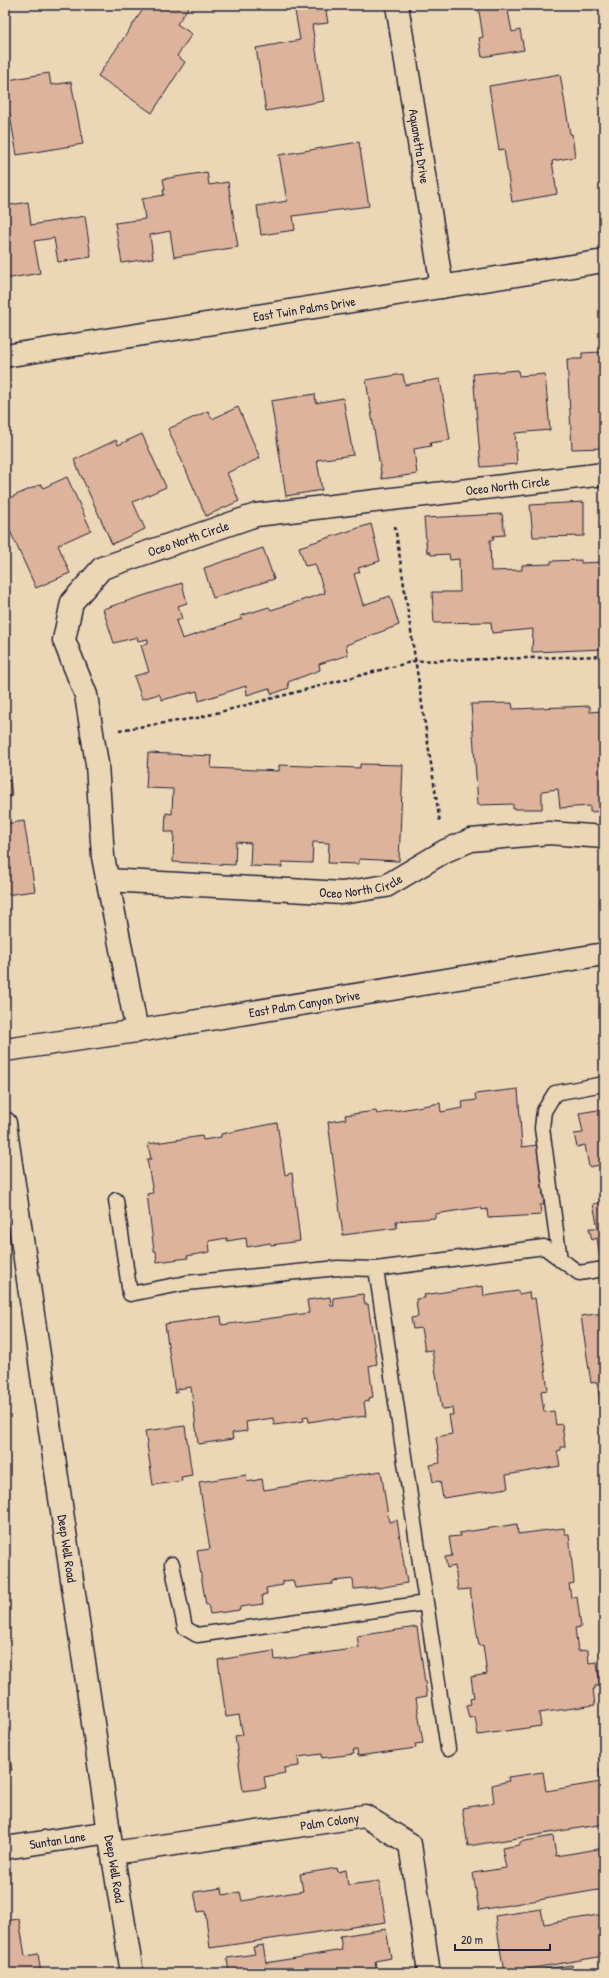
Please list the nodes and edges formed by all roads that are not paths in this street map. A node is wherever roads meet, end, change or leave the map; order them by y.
1 (397, 5) edge
2 (604, 261) edge
3 (442, 287) junction
4 (5, 356) edge
5 (604, 474) edge
6 (604, 837) edge
7 (107, 880) junction
8 (604, 954) edge
9 (137, 1031) junction
10 (5, 1050) edge
11 (604, 1084) edge
12 (5, 1123) edge
13 (116, 1200) dead end
14 (560, 1260) junction
15 (376, 1269) junction
16 (604, 1269) edge
17 (172, 1564) dead end
18 (426, 1603) junction
19 (448, 1749) dead end
20 (109, 1832) junction
21 (5, 1848) edge
22 (113, 1853) junction
23 (132, 1973) edge
24 (429, 1973) edge

1 - 3 street, Aquanetta Drive
2 - 3 street, East Twin Palms Drive
3 - 4 street, East Twin Palms Drive
5 - 7 street, Oceo North Circle
6 - 7 street, Oceo North Circle
7 - 9 street, Oceo North Circle
8 - 9 street, East Palm Canyon Drive
9 - 10 street, East Palm Canyon Drive
11 - 14 lane
12 - 20 street, Deep Well Road
13 - 15 lane
14 - 15 lane
14 - 16 lane
15 - 18 lane
17 - 18 lane
18 - 19 lane
20 - 21 street, Suntan Lane
20 - 22 street, Deep Well Road
22 - 23 street, Deep Well Road
22 - 24 street, Palm Colony

